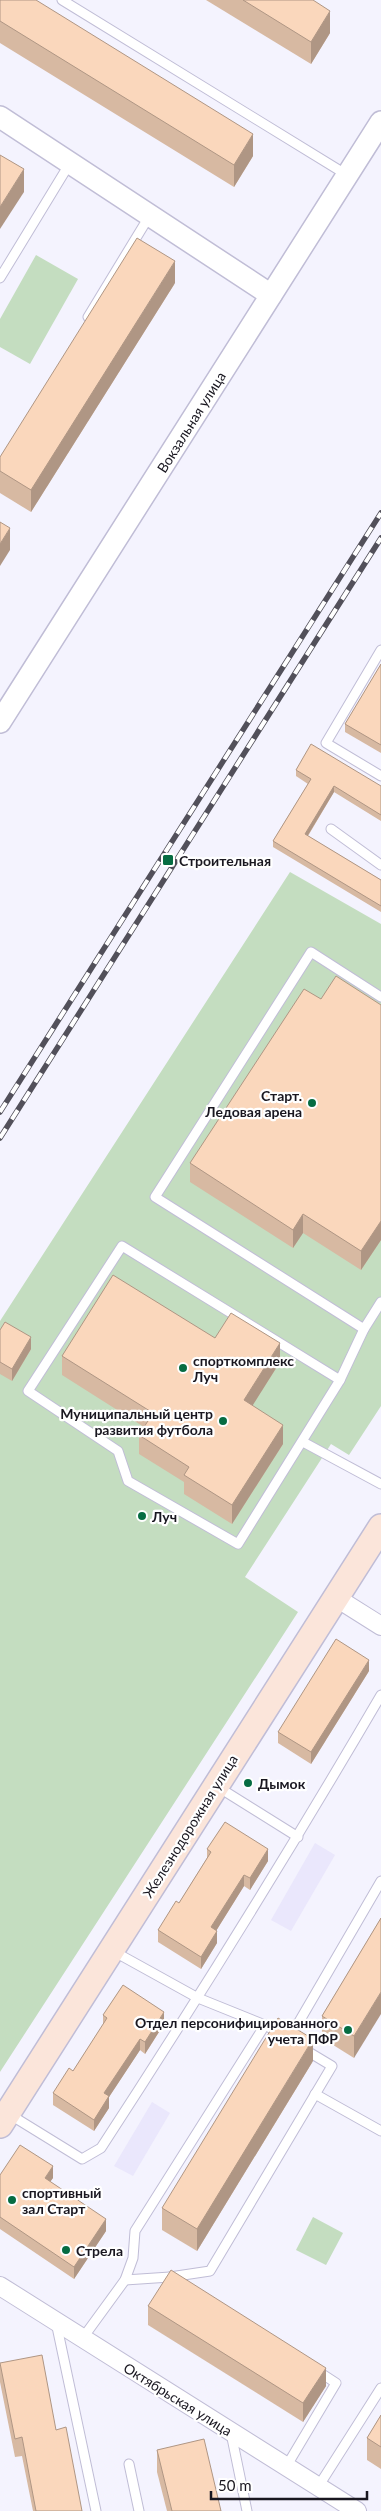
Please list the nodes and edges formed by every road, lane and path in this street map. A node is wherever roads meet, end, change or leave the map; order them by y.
1 (62, 0) edge
2 (0, 117) edge
3 (381, 122) edge
4 (70, 163) junction
5 (347, 175) junction
6 (150, 215) junction
7 (0, 278) edge
8 (271, 294) junction
9 (82, 326) edge
10 (381, 650) edge
11 (0, 722) edge
12 (381, 776) edge
13 (331, 828) dead end
14 (381, 865) edge
15 (381, 997) edge
16 (381, 1302) edge
17 (364, 1329) junction
18 (340, 1380) junction
19 (303, 1442) junction
20 (381, 1484) edge
21 (381, 1527) edge
22 (335, 1597) junction
23 (381, 1626) edge
24 (381, 1695) edge
25 (215, 1785) junction
26 (298, 1837) junction
27 (381, 1881) edge
28 (111, 1950) junction
29 (198, 1998) junction
30 (265, 2025) junction
31 (289, 2039) junction
32 (315, 2094) junction
33 (4, 2119) edge
34 (381, 2131) edge
35 (170, 2277) junction
36 (125, 2280) junction
37 (0, 2286) edge
38 (186, 2288) edge
39 (56, 2321) junction
40 (82, 2339) junction
41 (311, 2367) edge
42 (381, 2388) edge
43 (231, 2433) junction
44 (129, 2464) dead end
45 (286, 2467) junction
46 (318, 2487) junction
47 (96, 2511) edge
48 (139, 2511) edge
49 (248, 2511) edge
50 (357, 2511) edge

1 - 5 lane
2 - 4 street
3 - 5 street, Вокзальная улица
4 - 6 street
4 - 7 lane
5 - 8 street, Вокзальная улица
6 - 8 street
6 - 9 lane
8 - 11 street, Вокзальная улица
10 - 12 lane
13 - 14 lane
15 - 17 lane
16 - 17 lane
17 - 18 lane
18 - 19 lane
18 - 19 lane
19 - 20 lane
21 - 22 main road, Железнодорожная улица
22 - 23 street
22 - 25 main road, Железнодорожная улица
24 - 26 lane
25 - 26 lane
25 - 28 main road, Железнодорожная улица
26 - 29 lane
27 - 31 lane
28 - 29 lane
28 - 33 main road, Железнодорожная улица
29 - 30 lane
29 - 33 lane
30 - 31 lane
30 - 36 lane
31 - 32 lane
32 - 34 lane
32 - 35 lane
35 - 36 lane
35 - 38 lane
36 - 40 lane
37 - 39 street, Октябрьская улица
39 - 40 street, Октябрьская улица
39 - 47 lane
40 - 43 street, Октябрьская улица
41 - 45 lane
42 - 46 lane
43 - 45 street, Октябрьская улица
43 - 49 lane
44 - 48 lane
45 - 46 street, Октябрьская улица
46 - 50 street, Октябрьская улица

